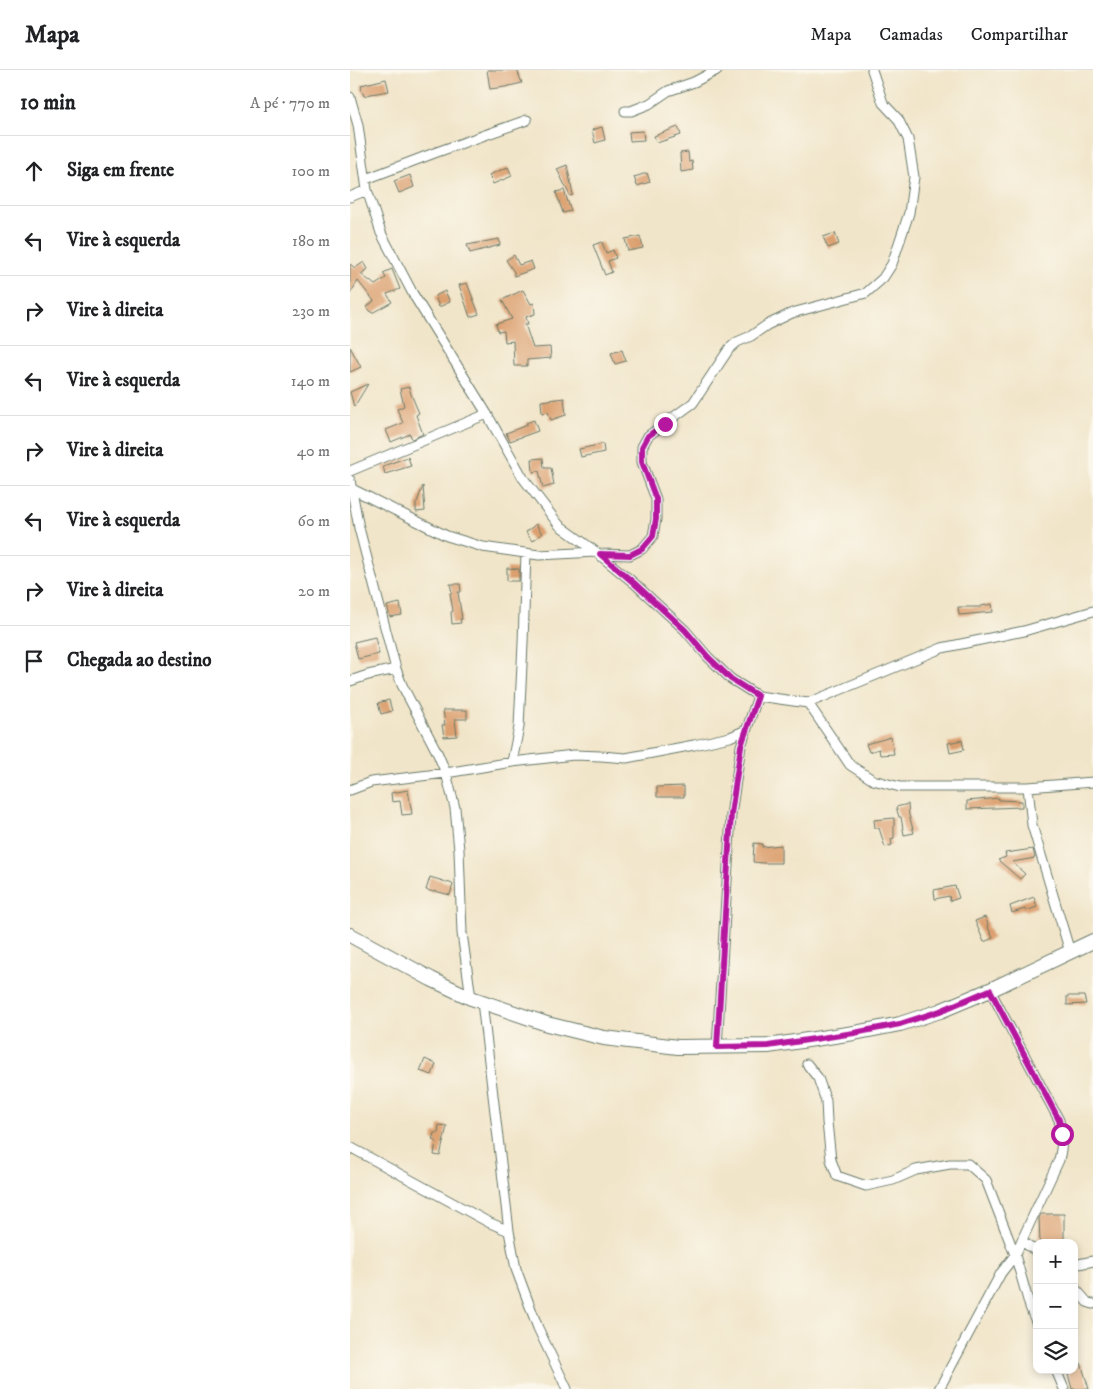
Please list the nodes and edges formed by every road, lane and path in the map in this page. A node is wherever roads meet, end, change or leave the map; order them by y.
1 (717, 70) edge
2 (872, 70) edge
3 (350, 97) edge
4 (625, 111) dead end
5 (527, 120) dead end
6 (366, 179) junction
7 (367, 190) junction
8 (350, 197) edge
9 (487, 414) junction
10 (350, 471) edge
11 (351, 486) edge
12 (526, 553) junction
13 (598, 553) junction
14 (1093, 611) edge
15 (396, 669) junction
16 (350, 681) edge
17 (758, 696) junction
18 (808, 703) junction
19 (746, 730) junction
20 (512, 762) junction
21 (446, 773) junction
22 (1093, 782) edge
23 (1028, 787) junction
24 (350, 790) edge
25 (350, 935) edge
26 (1093, 941) edge
27 (1070, 952) junction
28 (990, 990) junction
29 (477, 1000) junction
30 (717, 1047) junction
31 (807, 1064) dead end
32 (350, 1147) edge
33 (508, 1231) junction
34 (1022, 1241) junction
35 (1033, 1249) edge
36 (1015, 1255) junction
37 (1093, 1261) edge
38 (1078, 1264) edge
39 (1078, 1291) edge
40 (1093, 1304) edge
41 (1033, 1314) edge
42 (1058, 1374) edge
43 (567, 1389) edge
44 (939, 1389) edge
45 (1064, 1389) edge

1 - 4 street
2 - 13 street
3 - 6 street
5 - 6 street
6 - 7 street
7 - 8 street
7 - 9 street
9 - 10 street
9 - 13 street
11 - 12 street
11 - 15 street
12 - 13 street
12 - 20 street
13 - 17 street
14 - 18 street
15 - 16 street
15 - 21 street
17 - 18 street
17 - 19 street
18 - 23 street
19 - 20 street
19 - 30 street
20 - 21 street
21 - 24 street
21 - 29 street
22 - 23 street
23 - 27 street
25 - 29 main road
26 - 27 main road
27 - 28 main road
28 - 30 main road
28 - 34 street
29 - 30 main road
29 - 33 street
31 - 36 street
32 - 33 street
33 - 43 street
34 - 35 street
34 - 36 street
36 - 41 street
36 - 44 street
37 - 38 street
39 - 40 street
42 - 45 street

